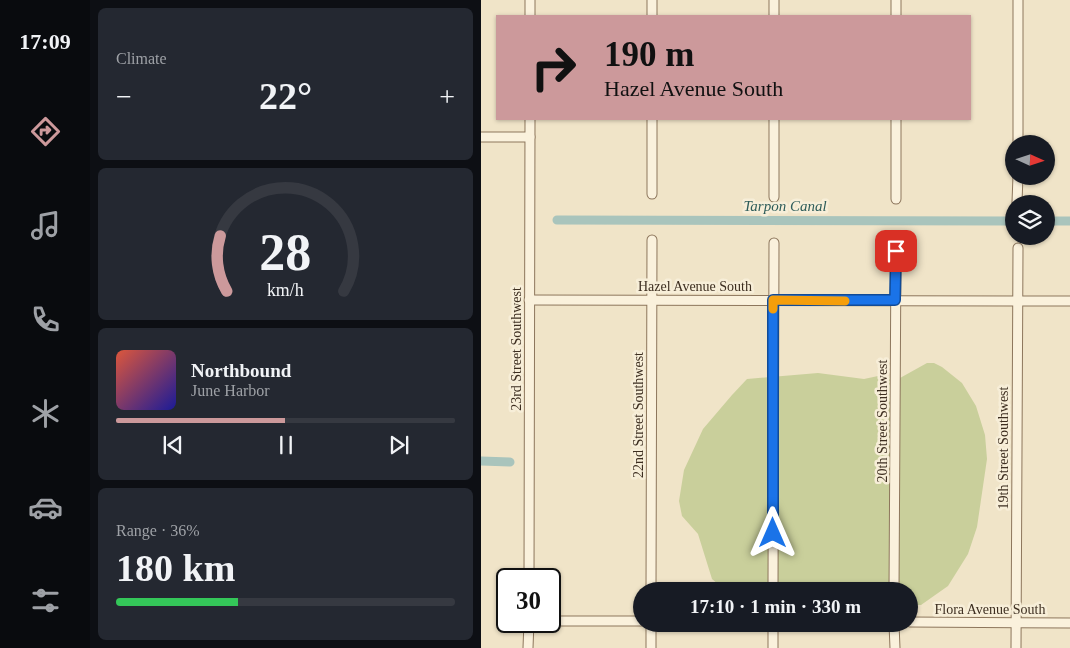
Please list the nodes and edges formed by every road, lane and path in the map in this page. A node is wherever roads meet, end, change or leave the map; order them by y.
1 (530, 0) edge
2 (652, 0) edge
3 (774, 0) edge
4 (896, 0) edge
5 (1018, 0) edge
6 (530, 15) edge
7 (652, 15) edge
8 (774, 15) edge
9 (896, 15) edge
10 (530, 120) edge
11 (652, 120) edge
12 (774, 120) edge
13 (896, 120) edge
14 (1018, 135) edge
15 (481, 137) edge
16 (530, 137) junction
17 (652, 194) dead end
18 (774, 197) dead end
19 (896, 199) dead end
20 (652, 240) dead end
21 (774, 243) dead end
22 (1018, 248) dead end
23 (896, 251) dead end
24 (529, 300) junction
25 (652, 300) junction
26 (773, 300) junction
27 (895, 300) junction
28 (1017, 301) junction
29 (1070, 301) edge
30 (529, 568) edge
31 (651, 582) edge
32 (773, 582) edge
33 (894, 582) edge
34 (561, 621) edge
35 (633, 622) edge
36 (918, 622) edge
37 (1016, 623) junction
38 (1070, 623) edge
39 (651, 632) edge
40 (773, 632) edge
41 (894, 632) edge
42 (529, 633) edge
43 (529, 648) edge
44 (651, 648) edge
45 (773, 648) edge
46 (895, 648) edge
47 (1016, 648) edge

1 - 6 street
2 - 7 street
3 - 8 street
4 - 9 street
5 - 14 street
10 - 16 street, 23rd Street Southwest
11 - 17 street
12 - 18 street
13 - 19 street
15 - 16 street
16 - 24 street, 23rd Street Southwest
20 - 25 street, 22nd Street Southwest
21 - 26 street
22 - 28 street, 19th Street Southwest
23 - 27 street, 20th Street Southwest
24 - 25 street, Hazel Avenue South
24 - 30 street, 23rd Street Southwest
25 - 26 street, Hazel Avenue South
25 - 31 street, 22nd Street Southwest
26 - 27 street, Hazel Avenue South
26 - 32 street
27 - 28 street, Hazel Avenue South
27 - 33 street, 20th Street Southwest
28 - 29 street, Hazel Avenue South
28 - 37 street, 19th Street Southwest
34 - 35 street
36 - 37 street, Flora Avenue South
37 - 38 street, Flora Avenue South
37 - 47 street, 19th Street Southwest
39 - 44 street
40 - 45 street
41 - 46 street
42 - 43 street

